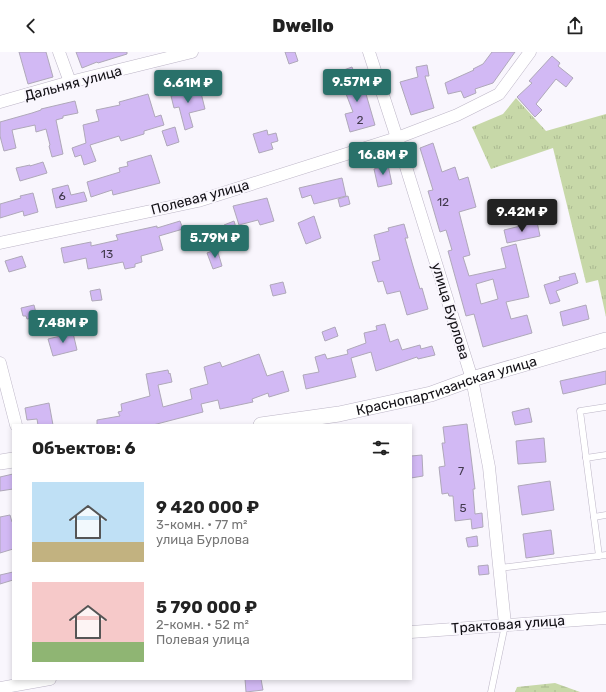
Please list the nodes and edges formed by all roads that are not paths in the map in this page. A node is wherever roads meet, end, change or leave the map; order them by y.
1 (59, 52) edge
2 (192, 52) edge
3 (369, 52) edge
4 (530, 52) edge
5 (70, 82) junction
6 (0, 102) edge
7 (397, 138) junction
8 (0, 243) edge
9 (606, 340) edge
10 (0, 363) edge
11 (472, 379) junction
12 (606, 407) edge
13 (16, 424) edge
14 (268, 424) edge
15 (606, 455) edge
16 (586, 458) junction
17 (12, 460) edge
18 (0, 462) edge
19 (606, 515) edge
20 (594, 517) junction
21 (606, 555) edge
22 (599, 556) junction
23 (499, 568) junction
24 (606, 618) edge
25 (505, 624) junction
26 (412, 632) edge
27 (44, 680) edge
28 (0, 688) edge
29 (491, 692) edge

1 - 5 street
2 - 5 street, Дальняя улица
3 - 7 street, улица Бурлова
4 - 7 street, Полевая улица
5 - 6 street, Дальняя улица
7 - 8 street, Полевая улица
7 - 11 street, улица Бурлова
9 - 11 street, Краснопартизанская улица
10 - 13 street
11 - 14 street, Краснопартизанская улица
11 - 23 street, улица Бурлова
12 - 16 lane
15 - 16 lane
16 - 20 lane
17 - 18 street
19 - 20 lane
20 - 22 lane
21 - 22 lane
22 - 23 lane
23 - 25 street, улица Бурлова
24 - 25 street, Трактовая улица
25 - 26 street, Трактовая улица
25 - 29 lane
27 - 28 street

